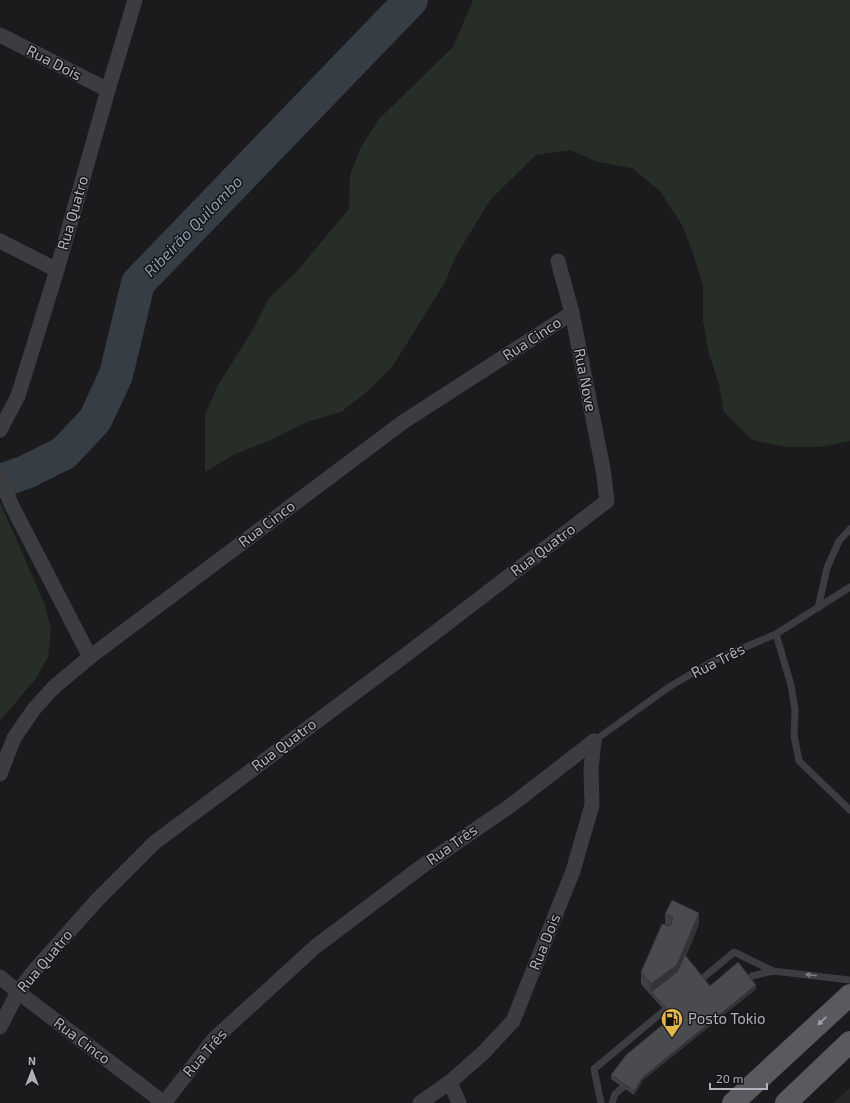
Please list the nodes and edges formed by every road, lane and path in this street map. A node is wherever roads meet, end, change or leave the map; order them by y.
1 (135, 0) edge
2 (0, 35) edge
3 (108, 90) junction
4 (0, 240) edge
5 (558, 261) dead end
6 (57, 270) junction
7 (572, 313) junction
8 (3, 414) edge
9 (0, 430) edge
10 (0, 474) edge
11 (607, 501) joint
12 (850, 529) edge
13 (850, 587) edge
14 (818, 608) junction
15 (776, 634) junction
16 (90, 657) junction
17 (594, 741) junction
18 (0, 774) edge
19 (850, 810) edge
20 (773, 971) junction
21 (0, 977) edge
22 (850, 980) edge
23 (740, 986) edge
24 (691, 988) edge
25 (18, 992) junction
26 (850, 994) edge
27 (679, 998) edge
28 (0, 1027) edge
29 (850, 1042) edge
30 (633, 1078) edge
31 (450, 1082) junction
32 (164, 1103) edge
33 (420, 1103) edge
34 (459, 1103) edge
35 (601, 1103) edge
36 (612, 1103) edge
37 (733, 1103) edge
38 (786, 1103) edge

1 - 3 street, Rua Quatro
2 - 3 street, Rua Dois
3 - 6 street, Rua Quatro
4 - 6 street
5 - 7 street, Rua Nove
6 - 8 street, Rua Quatro
7 - 11 street, Rua Nove
7 - 16 street, Rua Cinco
8 - 9 street, Rua Quatro
10 - 16 street
11 - 25 street, Rua Quatro
12 - 14 lane
13 - 14 lane, Rua Três
14 - 15 lane, Rua Três
15 - 17 lane, Rua Três
15 - 19 lane
16 - 18 street, Rua Cinco
17 - 31 street, Rua Dois
17 - 32 street, Rua Três
22 -> 20 lane
20 - 23 lane
20 - 24 lane
21 - 25 street, Rua Cinco
25 - 28 street, Rua Quatro
25 - 32 street, Rua Cinco
26 -> 37 main road
27 - 35 lane
29 - 38 main road
30 - 36 lane
31 - 33 street, Rua Dois
31 - 34 street

